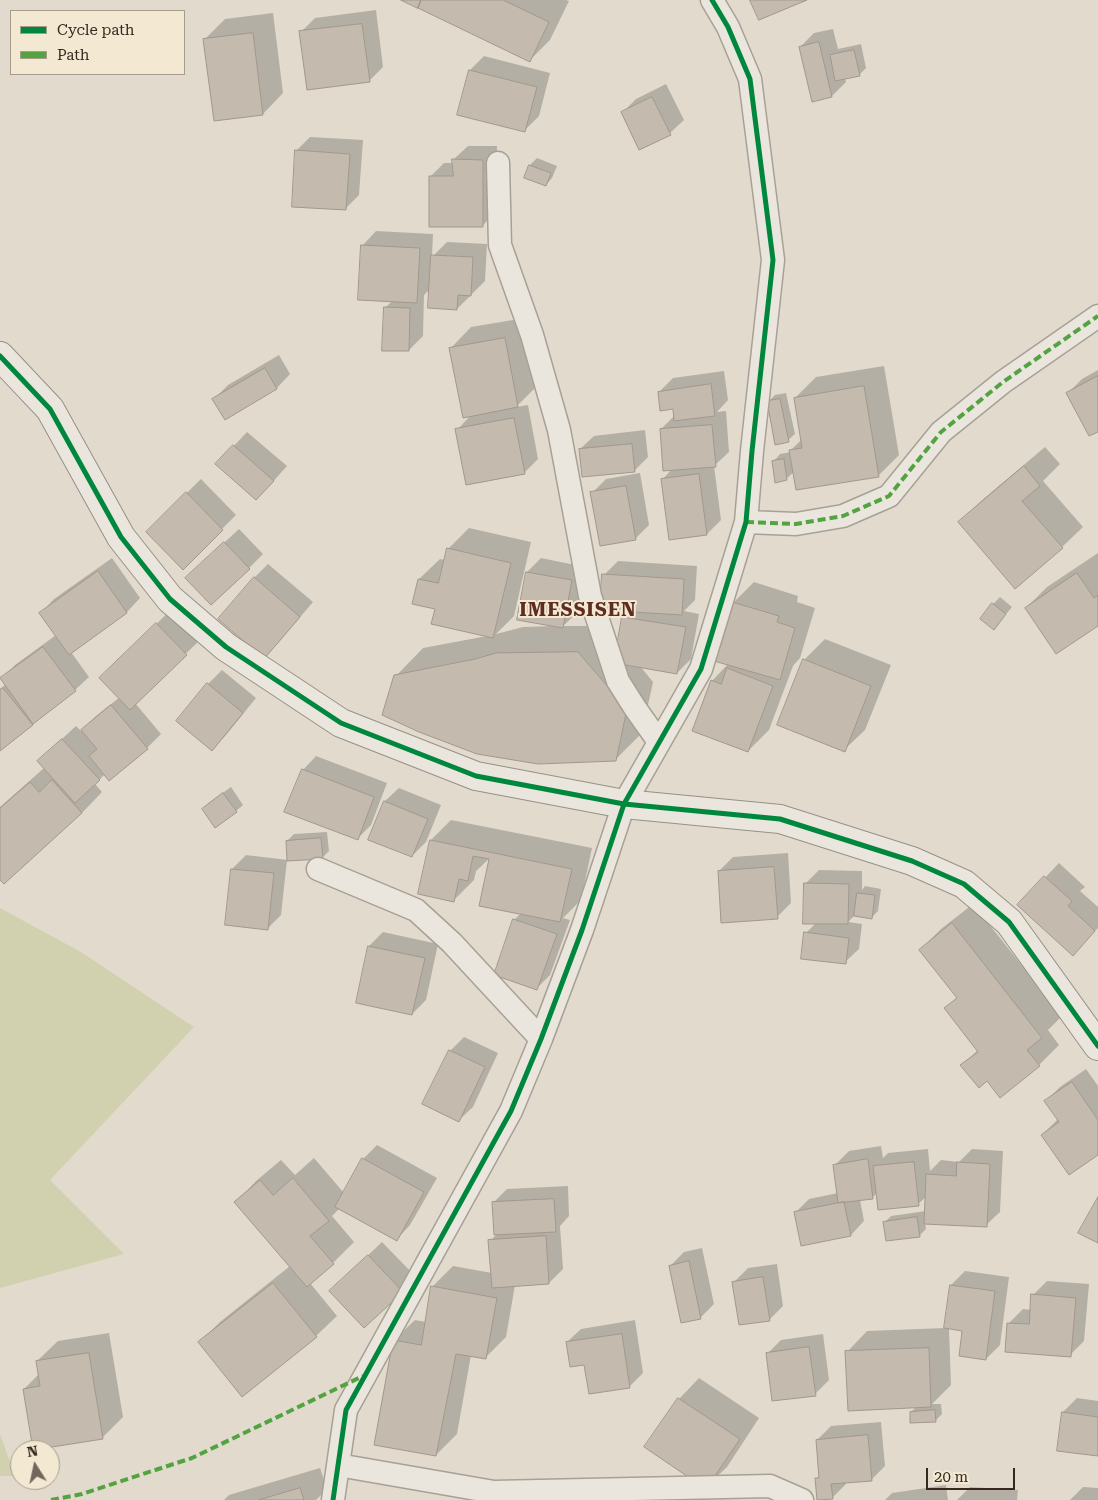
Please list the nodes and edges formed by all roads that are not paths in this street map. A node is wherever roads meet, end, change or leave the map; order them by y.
1 (712, 0) edge
2 (498, 163) dead end
3 (1098, 316) edge
4 (0, 356) edge
5 (746, 522) junction
6 (660, 742) junction
7 (624, 804) junction
8 (318, 869) dead end
9 (541, 1039) junction
10 (1098, 1046) edge
11 (338, 1465) junction
12 (332, 1500) edge
13 (802, 1500) edge

1 - 5 street
2 - 6 street
3 - 5 street
4 - 7 street
5 - 6 street
6 - 7 street
7 - 9 street
7 - 10 street
8 - 9 street
9 - 11 street
11 - 12 street
11 - 13 street

